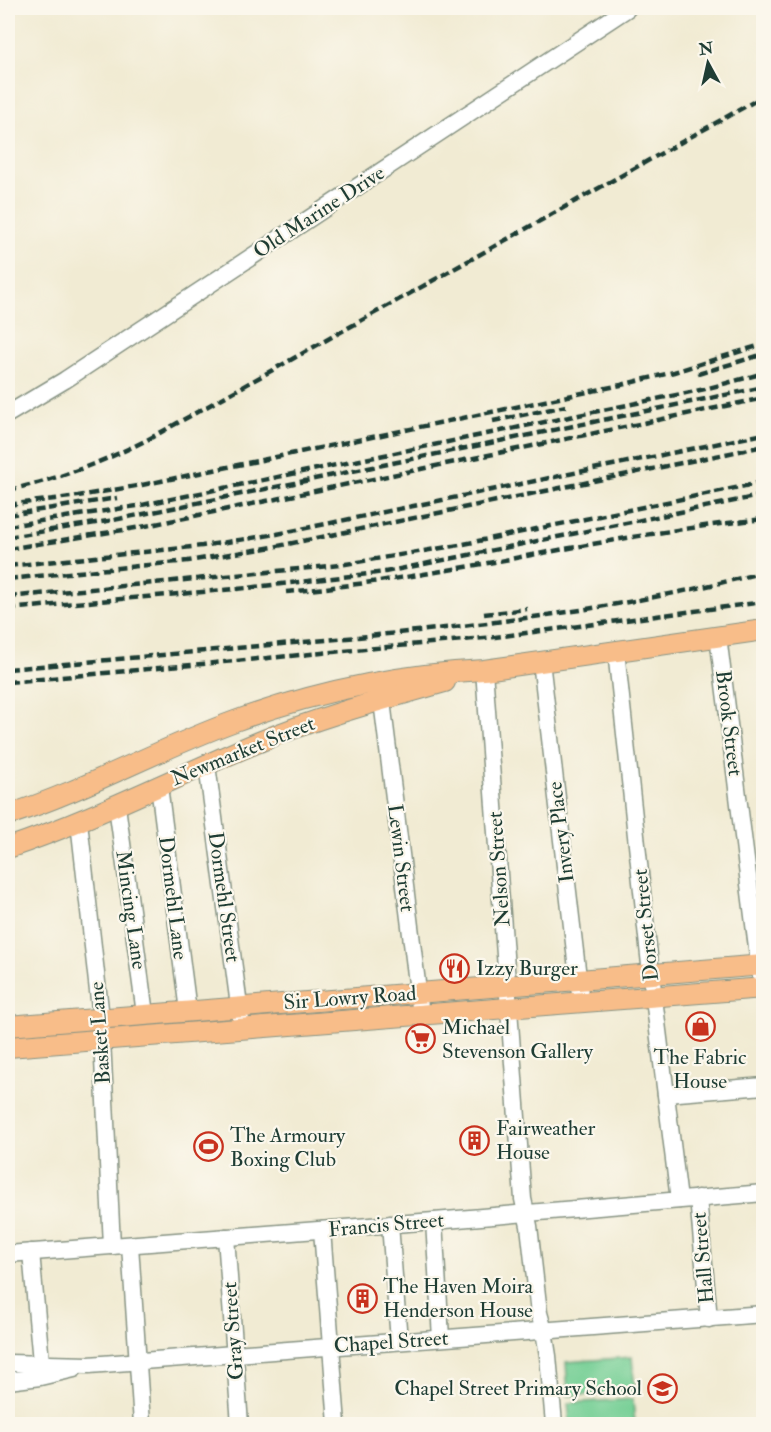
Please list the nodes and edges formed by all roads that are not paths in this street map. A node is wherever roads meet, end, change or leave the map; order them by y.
1 (628, 8) edge
2 (8, 414) edge
3 (764, 630) edge
4 (718, 636) junction
5 (616, 651) junction
6 (541, 661) junction
7 (484, 670) junction
8 (382, 701) junction
9 (207, 765) junction
10 (159, 786) junction
11 (117, 806) junction
12 (8, 815) edge
13 (79, 822) junction
14 (8, 848) edge
15 (761, 965) edge
16 (651, 974) junction
17 (578, 980) junction
18 (507, 985) junction
19 (763, 988) edge
20 (418, 993) junction
21 (654, 997) junction
22 (581, 1002) junction
23 (239, 1007) junction
24 (509, 1008) junction
25 (188, 1011) junction
26 (146, 1014) junction
27 (421, 1015) junction
28 (101, 1018) junction
29 (8, 1026) edge
30 (242, 1029) junction
31 (101, 1039) junction
32 (8, 1047) edge
33 (764, 1086) edge
34 (666, 1094) junction
35 (764, 1193) edge
36 (698, 1198) junction
37 (679, 1200) junction
38 (526, 1213) junction
39 (434, 1221) junction
40 (390, 1224) junction
41 (322, 1230) junction
42 (226, 1238) junction
43 (130, 1245) junction
44 (112, 1246) junction
45 (32, 1252) junction
46 (8, 1254) edge
47 (764, 1314) edge
48 (709, 1319) junction
49 (544, 1331) junction
50 (441, 1338) junction
51 (399, 1341) junction
52 (331, 1346) junction
53 (235, 1354) junction
54 (137, 1361) junction
55 (41, 1362) junction
56 (8, 1363) edge
57 (89, 1365) junction
58 (8, 1381) edge
59 (142, 1425) edge
60 (240, 1425) edge
61 (337, 1425) edge
62 (554, 1425) edge

1 - 2 street, Old Marine Drive
3 - 4 main road, Newmarket Street
4 - 5 main road, Newmarket Street
4 - 15 street, Brook Street
5 - 6 main road, Newmarket Street
5 - 16 street, Dorset Street
6 - 7 main road, Newmarket Street
6 - 17 street, Invery Place
7 - 8 main road, Newmarket Street
7 - 12 main road, Newmarket Street
7 - 18 street, Nelson Street
8 - 9 main road, Newmarket Street
8 - 20 street, Lewin Street
9 - 10 main road, Newmarket Street
9 - 23 street, Dormehl Street
10 - 11 main road, Newmarket Street
10 - 25 street, Dormehl Lane
11 - 13 main road, Newmarket Street
11 - 26 street, Mincing Lane
13 - 14 main road, Newmarket Street
13 - 28 street, Basket Lane
15 - 16 main road, Sir Lowry Road
15 - 19 street, Brook Street
16 - 17 main road, Sir Lowry Road
16 - 21 street, Dorset Street
17 - 18 main road, Sir Lowry Road
17 - 22 street, Invery Place
18 - 20 main road, Sir Lowry Road
18 - 24 street, Nelson Street
19 - 21 main road, Sir Lowry Road
20 - 23 main road, Sir Lowry Road
20 - 27 street, Lewin Street
21 - 22 main road, Sir Lowry Road
21 - 34 street, Dorset Street
22 - 24 main road, Sir Lowry Road
23 - 25 main road, Sir Lowry Road
23 - 30 street, Dormehl Street
24 - 27 main road, Sir Lowry Road
24 - 38 street, Nelson Street
25 - 26 main road, Sir Lowry Road
26 - 28 main road, Sir Lowry Road
27 - 30 main road, Sir Lowry Road
28 - 29 main road, Sir Lowry Road
28 - 31 street, Basket Lane
30 - 31 main road, Sir Lowry Road
31 - 32 main road, Sir Lowry Road
31 - 44 street, Basket Lane
33 - 34 street
34 - 37 street, Dorset Street
35 - 36 street, Francis Street
36 - 37 street, Francis Street
36 - 48 street, Hall Street
37 - 38 street, Francis Street
38 - 39 street, Francis Street
38 - 49 street, Nelson Street
39 - 40 street, Francis Street
39 - 50 street
40 - 41 street, Francis Street
40 - 51 street
41 - 42 street, Francis Street
41 - 52 street
42 - 43 street, Francis Street
42 - 53 street, Gray Street
43 - 44 street, Francis Street
43 - 54 street
44 - 45 street, Francis Street
45 - 46 street, Francis Street
45 - 55 street
47 - 48 street, Chapel Street
48 - 49 street, Chapel Street
49 - 50 street, Chapel Street
49 - 62 street, Nelson Street
50 - 51 street, Chapel Street
51 - 52 street, Chapel Street
52 - 53 street, Chapel Street
52 - 61 street
53 - 54 street, Chapel Street
53 - 60 street, Gray Street
54 - 57 street, Chapel Street
54 - 59 street
55 - 56 street, Chapel Street
55 - 57 street, Chapel Street
57 - 58 street, Chapel Street

